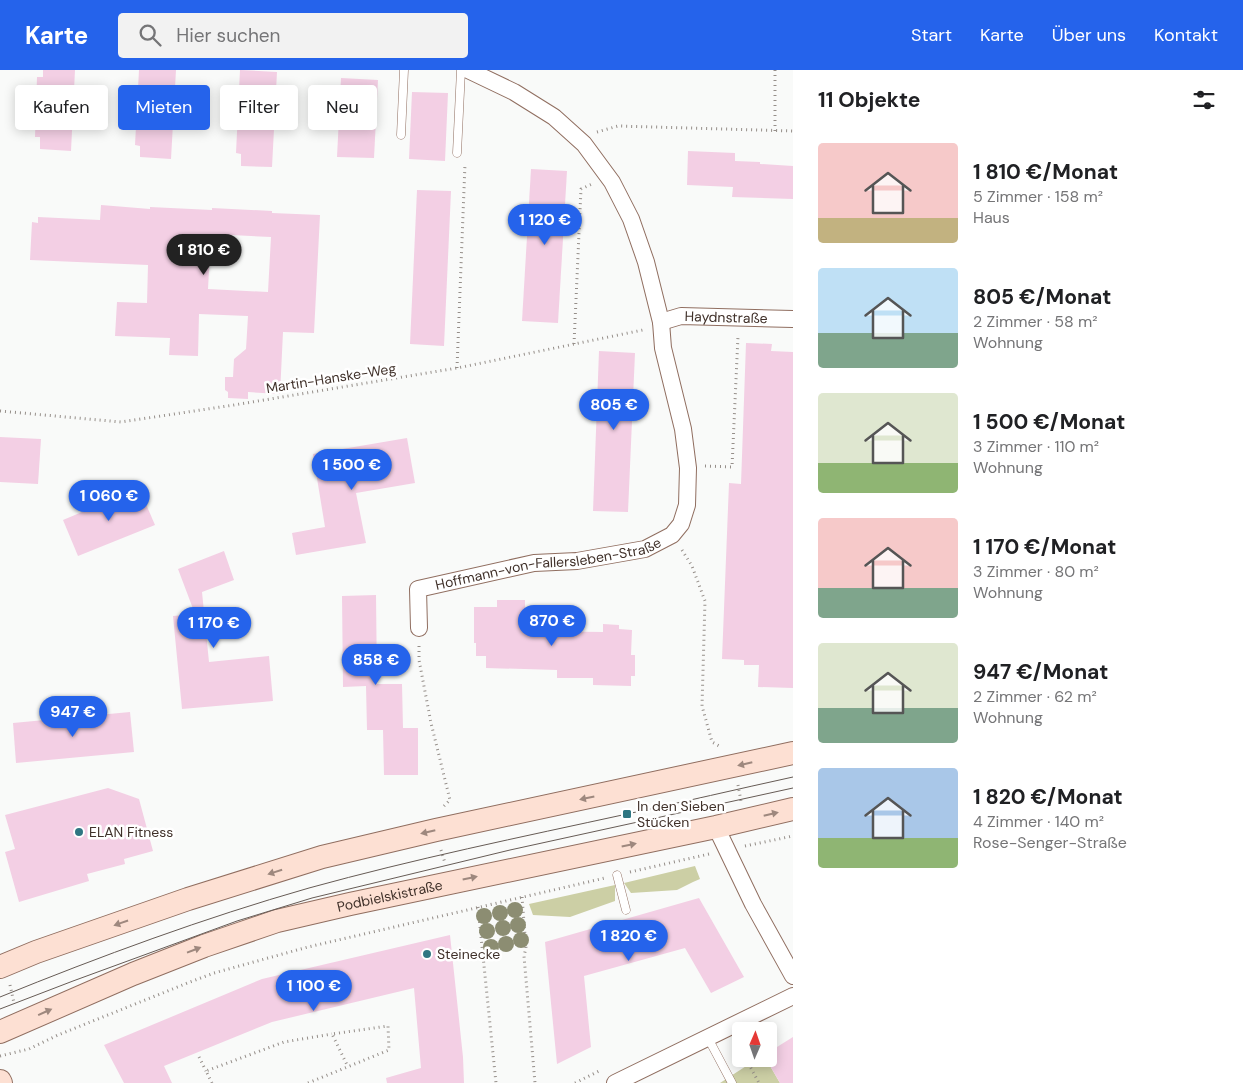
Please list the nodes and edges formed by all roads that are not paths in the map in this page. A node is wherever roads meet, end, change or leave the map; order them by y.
1 (404, 70) edge
2 (461, 70) edge
3 (468, 70) edge
4 (401, 135) dead end
5 (457, 153) road end
6 (793, 319) edge
7 (661, 322) junction
8 (419, 628) road end
9 (793, 753) edge
10 (793, 809) edge
11 (716, 827) junction
12 (617, 876) road end
13 (626, 910) dead end
14 (3, 966) edge
15 (793, 976) edge
16 (793, 996) edge
17 (9, 1028) edge
18 (708, 1038) junction
19 (644, 1077) edge
20 (615, 1083) edge
21 (732, 1083) edge

1 - 4 lane
2 - 5 lane
3 - 7 street, Hoffmann-von-Fallersleben-Straße
6 - 7 street, Haydnstraße
7 - 8 street, Hoffmann-von-Fallersleben-Straße
9 -> 14 main road
11 -> 10 main road, Podbielskistraße
11 - 15 street
17 -> 11 main road, Podbielskistraße
12 - 13 lane
16 - 18 street
18 - 19 street
18 - 21 lane
19 - 20 street

